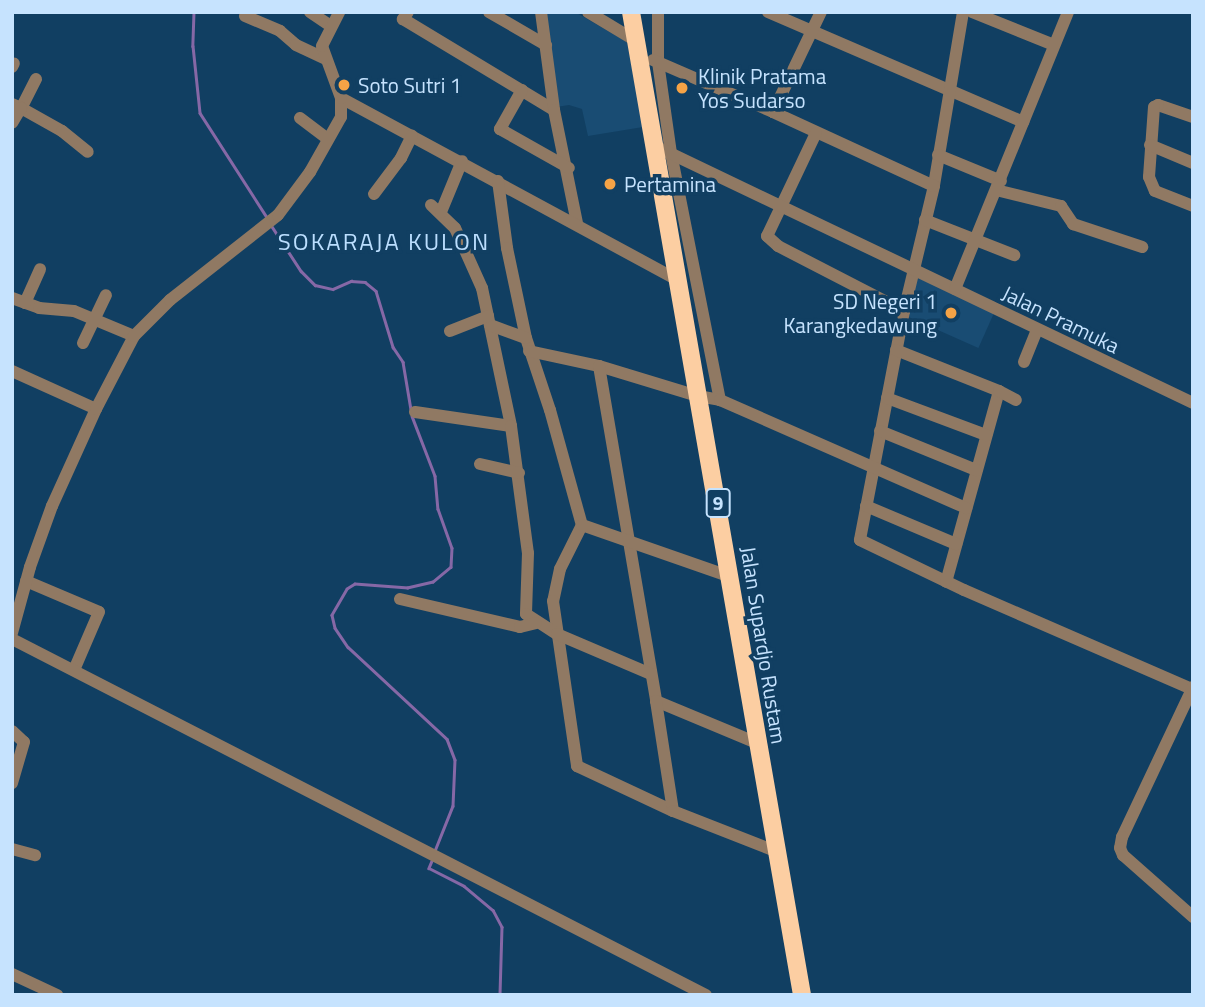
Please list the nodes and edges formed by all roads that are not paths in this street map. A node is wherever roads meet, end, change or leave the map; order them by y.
1 (310, 12) edge
2 (340, 12) edge
3 (408, 12) edge
4 (489, 12) edge
5 (541, 12) edge
6 (588, 12) edge
7 (768, 12) edge
8 (821, 12) edge
9 (962, 12) edge
10 (972, 12) edge
11 (1068, 12) edge
12 (245, 16) dead end
13 (658, 17) edge
14 (331, 26) junction
15 (812, 32) junction
16 (634, 33) edge
17 (1054, 45) junction
18 (546, 46) junction
19 (326, 59) junction
20 (658, 62) junction
21 (36, 79) dead end
22 (522, 90) junction
23 (947, 91) junction
24 (341, 98) junction
25 (17, 106) edge
26 (554, 110) junction
27 (774, 111) junction
28 (1193, 117) edge
29 (300, 118) dead end
30 (1023, 122) junction
31 (12, 123) edge
32 (816, 133) junction
33 (412, 135) junction
34 (327, 138) junction
35 (1150, 145) junction
36 (663, 150) junction
37 (88, 152) dead end
38 (938, 155) junction
39 (462, 161) junction
40 (1193, 163) edge
41 (569, 168) junction
42 (498, 181) junction
43 (934, 186) junction
44 (999, 186) junction
45 (374, 194) dead end
46 (1193, 206) edge
47 (782, 208) junction
48 (925, 220) junction
49 (577, 223) junction
50 (975, 238) junction
51 (1142, 247) dead end
52 (1014, 255) dead end
53 (40, 269) dead end
54 (912, 270) junction
55 (677, 280) junction
56 (955, 289) junction
57 (106, 295) dead end
58 (12, 298) edge
59 (25, 303) junction
60 (904, 311) junction
61 (94, 319) junction
62 (489, 321) junction
63 (1037, 329) junction
64 (450, 331) dead end
65 (134, 336) junction
66 (83, 343) dead end
67 (528, 345) junction
68 (896, 350) junction
69 (1024, 362) dead end
70 (599, 366) junction
71 (12, 371) edge
72 (999, 391) junction
73 (698, 396) junction
74 (887, 398) junction
75 (720, 400) junction
76 (1016, 400) dead end
77 (1193, 403) edge
78 (96, 409) junction
79 (415, 412) dead end
80 (511, 426) junction
81 (880, 431) junction
82 (986, 435) junction
83 (480, 464) dead end
84 (873, 468) junction
85 (976, 470) junction
86 (519, 473) junction
87 (866, 506) junction
88 (966, 508) junction
89 (582, 525) junction
90 (627, 543) junction
91 (956, 544) junction
92 (731, 577) junction
93 (26, 581) junction
94 (946, 582) junction
95 (17, 592) edge
96 (400, 599) dead end
97 (536, 623) junction
98 (12, 633) edge
99 (557, 634) junction
100 (12, 639) edge
101 (74, 670) junction
102 (651, 674) junction
103 (1192, 688) edge
104 (656, 701) junction
105 (12, 731) edge
106 (757, 743) junction
107 (12, 783) edge
108 (673, 811) junction
109 (12, 849) edge
110 (775, 851) junction
111 (36, 855) dead end
112 (1193, 917) edge
113 (12, 974) edge
114 (57, 995) edge
115 (706, 995) edge
116 (802, 995) edge

1 - 14 street
2 - 14 street
3 - 22 street
4 - 18 street
5 - 18 street
6 - 16 street
7 - 15 street
8 - 15 street
9 - 23 street
10 - 17 street
11 - 17 street
12 - 19 street
13 - 16 street
13 - 20 street
14 - 19 street
15 - 23 street
15 - 27 street
16 - 20 street
16 - 36 highway, Jalan Supardjo Rustam / 9
17 - 30 street
18 - 26 street
19 - 24 street
20 - 27 street
20 - 36 street
21 - 25 street
22 - 26 street
22 - 41 street
23 - 30 street
23 - 38 street
24 - 33 street
24 - 34 street
25 - 31 street
25 - 37 street
26 - 41 street
27 - 32 street
28 - 35 street
29 - 34 street
30 - 44 street
32 - 43 street
32 - 47 street
33 - 39 street
33 - 45 street
34 - 65 street
35 - 40 street
35 - 46 street
36 - 47 street, Jalan Pramuka
36 - 55 highway, Jalan Supardjo Rustam / 9
36 - 75 street
38 - 43 street
38 - 44 street
39 - 42 street
39 - 62 street
41 - 49 street
42 - 49 street
42 - 67 street
43 - 48 street
44 - 50 street
44 - 51 street
47 - 54 street, Jalan Pramuka
47 - 60 street
48 - 50 street
48 - 54 street
49 - 55 street
50 - 52 street
50 - 56 street
53 - 59 street
54 - 56 street, Jalan Pramuka
54 - 60 street
55 - 73 highway, Jalan Supardjo Rustam / 9
56 - 63 street, Jalan Pramuka
57 - 61 street
58 - 59 street
59 - 61 street
60 - 68 street
61 - 65 street
61 - 66 street
62 - 64 street
62 - 67 street
62 - 80 street
63 - 69 street
63 - 77 street, Jalan Pramuka
65 - 78 street
67 - 70 street
67 - 89 street
68 - 72 street
68 - 74 street
70 - 73 street
70 - 90 street
71 - 78 street
72 - 76 street
72 - 82 street
73 - 75 street
73 - 92 highway, Jalan Supardjo Rustam / 9
74 - 81 street
74 - 82 street
75 - 84 street
78 - 93 street
79 - 80 street
80 - 86 street
81 - 84 street
81 - 85 street
82 - 85 street
83 - 86 street
84 - 87 street
84 - 88 street
85 - 88 street
86 - 97 street
87 - 91 street
87 - 94 street
88 - 91 street
89 - 90 street
89 - 99 street
90 - 92 street
90 - 102 street
91 - 94 street
92 - 106 highway, Jalan Supardjo Rustam / 9
93 - 95 street
93 - 101 street
94 - 103 street
95 - 98 street
96 - 97 street
97 - 99 street
99 - 102 street
99 - 108 street
100 - 101 street
101 - 115 street
102 - 104 street
103 - 112 street
104 - 106 street
104 - 108 street
105 - 107 street
106 - 110 highway, Jalan Supardjo Rustam / 9
108 - 110 street
109 - 111 street
110 - 116 highway, Jalan Supardjo Rustam / 9
113 - 114 street

